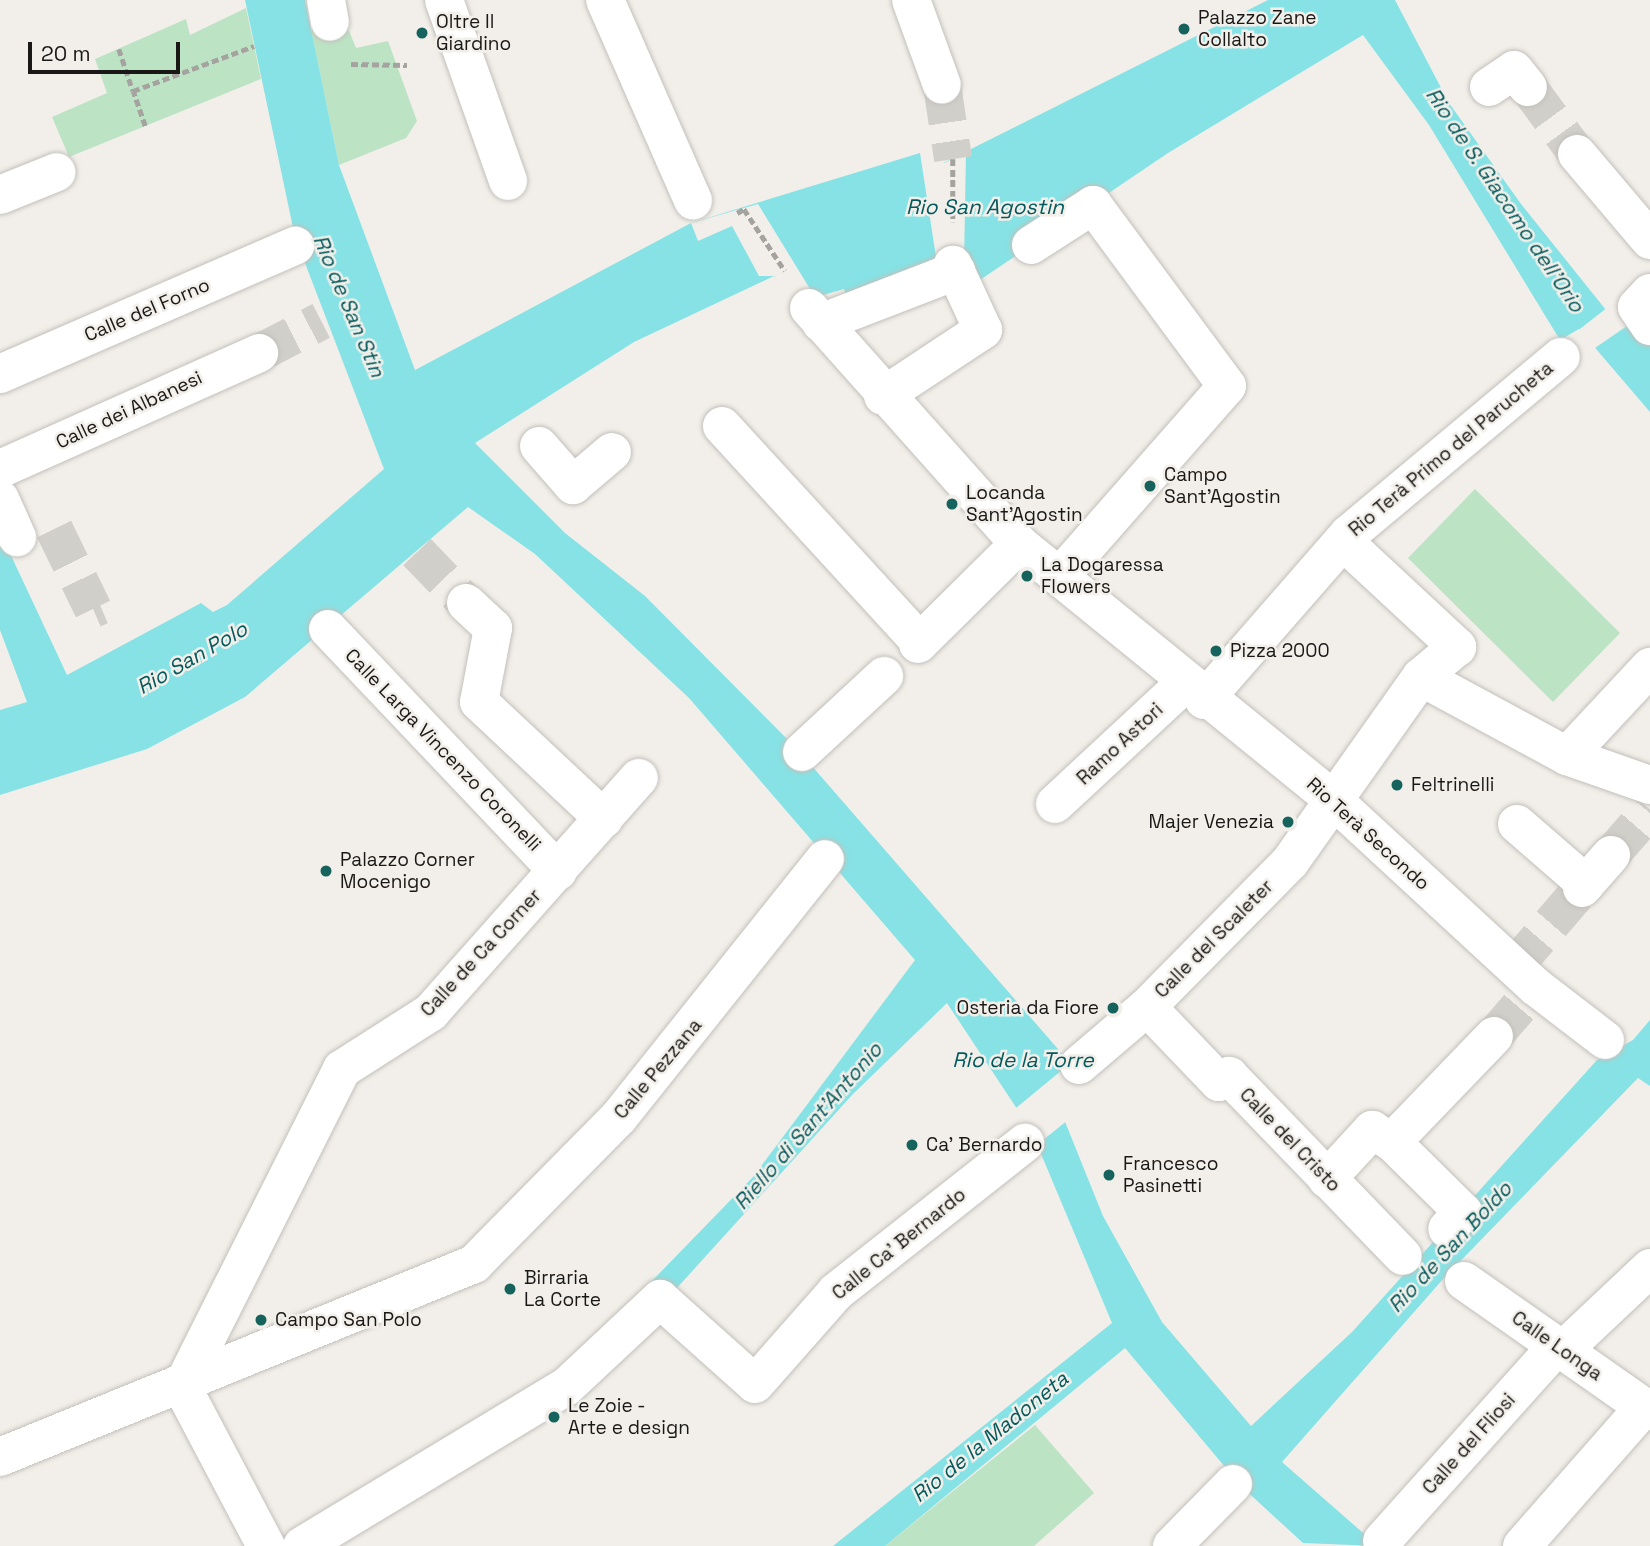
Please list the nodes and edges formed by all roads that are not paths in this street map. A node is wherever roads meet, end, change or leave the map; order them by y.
1 (443, 0) edge
2 (605, 0) edge
3 (911, 0) edge
4 (942, 85) tunnel mouth
5 (1489, 87) dead end
6 (1528, 87) tunnel mouth
7 (1577, 154) tunnel mouth
8 (57, 172) dead end
9 (508, 181) dead end
10 (0, 195) edge
11 (693, 200) dead end
12 (1650, 240) edge
13 (1031, 245) dead end
14 (295, 246) dead end
15 (259, 353) tunnel mouth
16 (1561, 357) dead end
17 (0, 374) edge
18 (883, 396) junction
19 (722, 426) dead end
20 (539, 446) dead end
21 (612, 453) dead end
22 (0, 469) edge
23 (0, 499) edge
24 (17, 537) tunnel mouth
25 (1343, 541) junction
26 (1019, 544) junction
27 (1059, 577) junction
28 (466, 603) tunnel mouth
29 (328, 629) dead end
30 (1457, 647) junction
31 (1650, 667) edge
32 (884, 676) dead end
33 (1420, 679) junction
34 (1195, 692) junction
35 (1467, 703) junction
36 (1579, 743) junction
37 (802, 752) dead end
38 (1650, 777) edge
39 (639, 778) dead end
40 (1650, 785) edge
41 (1330, 797) junction
42 (1055, 804) dead end
43 (604, 819) junction
44 (1517, 824) dead end
45 (1611, 855) tunnel mouth
46 (825, 859) dead end
47 (558, 872) junction
48 (1147, 1007) junction
49 (1494, 1035) tunnel mouth
50 (1605, 1040) dead end
51 (1079, 1065) dead end
52 (1391, 1142) junction
53 (1025, 1143) dead end
54 (1327, 1179) junction
55 (1447, 1229) dead end
56 (1403, 1256) dead end
57 (1650, 1268) edge
58 (1464, 1281) dead end
59 (1559, 1349) junction
60 (182, 1387) junction
61 (1647, 1409) edge
62 (0, 1457) edge
63 (1233, 1484) dead end
64 (1382, 1541) dead end
65 (266, 1546) edge
66 (302, 1546) edge
67 (1172, 1546) edge
68 (1522, 1546) edge

1 - 9 street
2 - 11 street
3 - 4 street
5 - 6 street
7 - 12 street
8 - 10 street
13 - 27 street
14 - 17 street, Calle del Forno
15 - 22 street, Calle dei Albanesi
16 - 25 street, Rio Terà Primo del Parucheta
18 - 18 street
18 - 26 street
19 - 26 street
20 - 21 street
23 - 24 street
25 - 30 street
25 - 34 street, Rio Terà Primo del Parucheta
26 - 27 street
27 - 34 street, Rio Terà Secondo
28 - 43 street
29 - 47 street, Calle Larga Vincenzo Coronelli
30 - 33 street, Calle del Scaleter
30 - 35 street
31 - 36 street
32 - 37 street
33 - 35 street
33 - 41 street, Calle del Scaleter
34 - 41 street, Rio Terà Secondo
34 - 42 street, Ramo Astori
35 - 36 street
36 - 38 street
36 - 40 street
39 - 43 street, Calle de Ca Corner
41 - 48 street, Calle del Scaleter
41 - 50 street, Rio Terà Secondo
43 - 47 street, Calle de Ca Corner
44 - 45 street
46 - 60 street, Calle Pezzana
47 - 60 street, Calle de Ca Corner
48 - 51 street, Calle del Scaleter
48 - 54 street, Calle del Cristo
49 - 52 street
52 - 54 street
52 - 55 street
53 - 66 street, Calle Ca' Bernardo
54 - 56 street, Calle del Cristo
57 - 59 street, Calle del Fliosi
58 - 59 street, Calle Longa
59 - 61 street, Calle Longa
59 - 64 street, Calle del Fliosi
60 - 62 street
60 - 65 street
61 - 68 street
63 - 67 street

